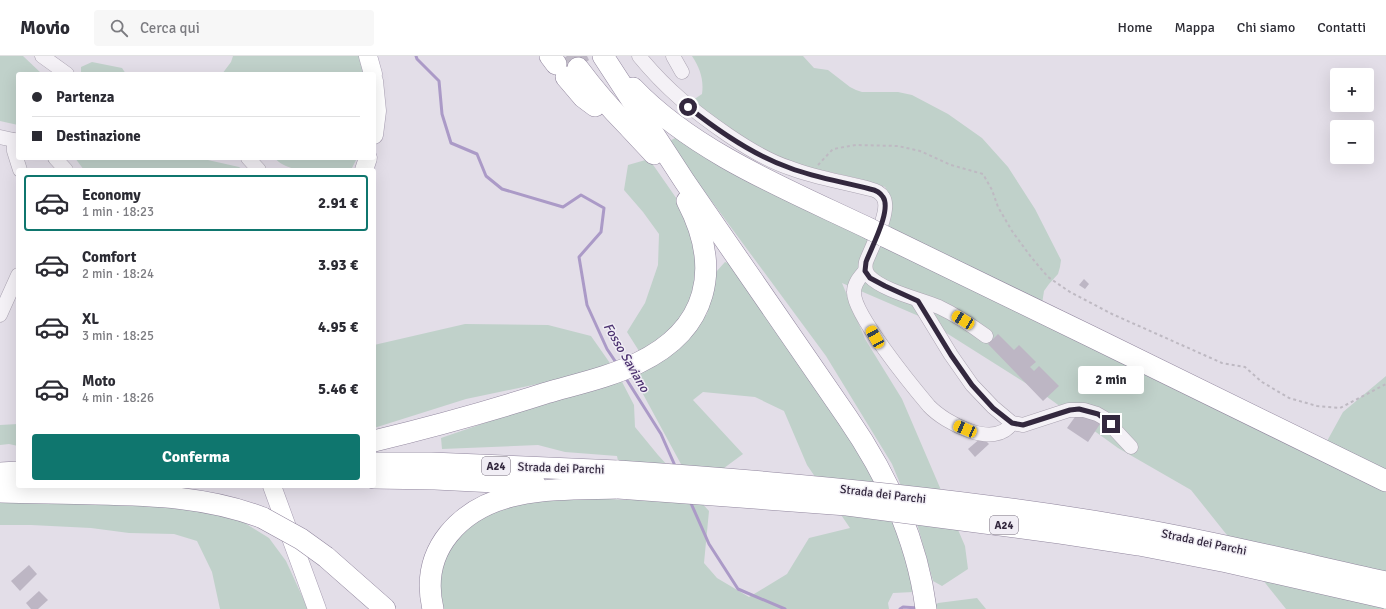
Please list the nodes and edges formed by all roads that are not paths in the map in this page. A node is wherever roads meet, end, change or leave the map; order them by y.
1 (42, 56) edge
2 (368, 56) edge
3 (604, 56) edge
4 (639, 56) edge
5 (673, 56) edge
6 (566, 64) tunnel mouth
7 (64, 72) edge
8 (372, 72) edge
9 (682, 72) dead end
10 (376, 101) edge
11 (376, 119) edge
12 (634, 132) junction
13 (0, 136) edge
14 (16, 141) edge
15 (16, 157) edge
16 (57, 160) edge
17 (250, 160) edge
18 (64, 168) edge
19 (258, 168) edge
20 (685, 182) junction
21 (865, 271) junction
22 (16, 279) edge
23 (918, 301) junction
24 (0, 315) edge
25 (986, 336) dead end
26 (1012, 423) junction
27 (376, 440) edge
28 (1131, 447) dead end
29 (376, 463) edge
30 (16, 472) edge
31 (0, 473) edge
32 (376, 478) edge
33 (618, 479) junction
34 (1386, 481) edge
35 (48, 488) edge
36 (273, 488) edge
37 (0, 491) edge
38 (1386, 582) edge
39 (1386, 598) edge
40 (318, 609) edge
41 (385, 609) edge
42 (433, 609) edge
43 (926, 609) edge

1 - 7 street
2 - 8 main road
3 - 20 highway
3 - 34 highway
4 - 21 street
5 - 9 street
6 - 12 highway
10 - 11 main road
12 - 20 highway
12 - 27 highway
13 - 14 street
14 - 15 street
16 - 18 street
17 - 19 street
20 - 43 highway
21 - 23 street
21 - 26 street
22 - 24 street
23 - 25 street
23 - 26 street
26 - 28 street
29 - 33 highway, Strada dei Parchi / A24
30 - 31 highway
32 - 33 highway, Strada dei Parchi / A24
33 - 38 highway, Strada dei Parchi / A24, bridge
33 - 39 highway, Strada dei Parchi / A24, bridge
33 - 42 highway
35 - 37 highway
36 - 40 main road
37 - 41 highway, bridge

